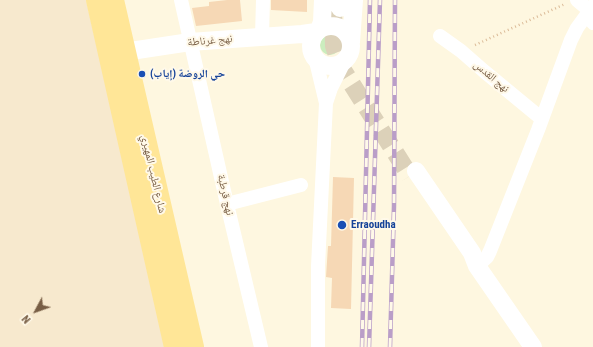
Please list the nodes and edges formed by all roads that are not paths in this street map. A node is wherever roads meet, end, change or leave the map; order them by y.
1 (97, 0) edge
2 (113, 0) edge
3 (181, 0) edge
4 (263, 0) edge
5 (572, 2) edge
6 (337, 3) edge
7 (592, 13) edge
8 (317, 31) junction
9 (295, 34) junction
10 (262, 36) junction
11 (440, 36) dead end
12 (190, 42) junction
13 (351, 42) junction
14 (124, 52) junction
15 (313, 54) junction
16 (345, 60) junction
17 (326, 103) junction
18 (542, 119) junction
19 (413, 174) tunnel mouth
20 (301, 186) dead end
21 (227, 204) junction
22 (477, 266) junction
23 (176, 347) edge
24 (193, 347) edge
25 (261, 347) edge
26 (318, 347) edge
27 (533, 347) edge

1 - 23 main road, شارع الطيب المهيري
2 - 14 main road, شارع الطيب المهيري
3 - 12 street, نهج قرطبة
4 - 10 street
5 - 7 street
6 - 8 street
6 - 13 street
7 - 18 street
8 - 9 street, نهج غرناطة
8 - 13 street
8 - 15 street
9 - 10 street, نهج غرناطة
9 - 15 street
10 - 12 street, نهج غرناطة
11 - 18 street, نهج القدس
12 - 14 street, نهج غرناطة
12 - 21 street, نهج قرطبة
13 - 16 street
14 - 24 main road, شارع الطيب المهيري
15 - 16 street
15 - 17 street
16 - 17 street
17 - 26 street
18 - 22 street
19 - 22 street
20 - 21 street
21 - 25 street, نهج قرطبة
22 - 27 street

